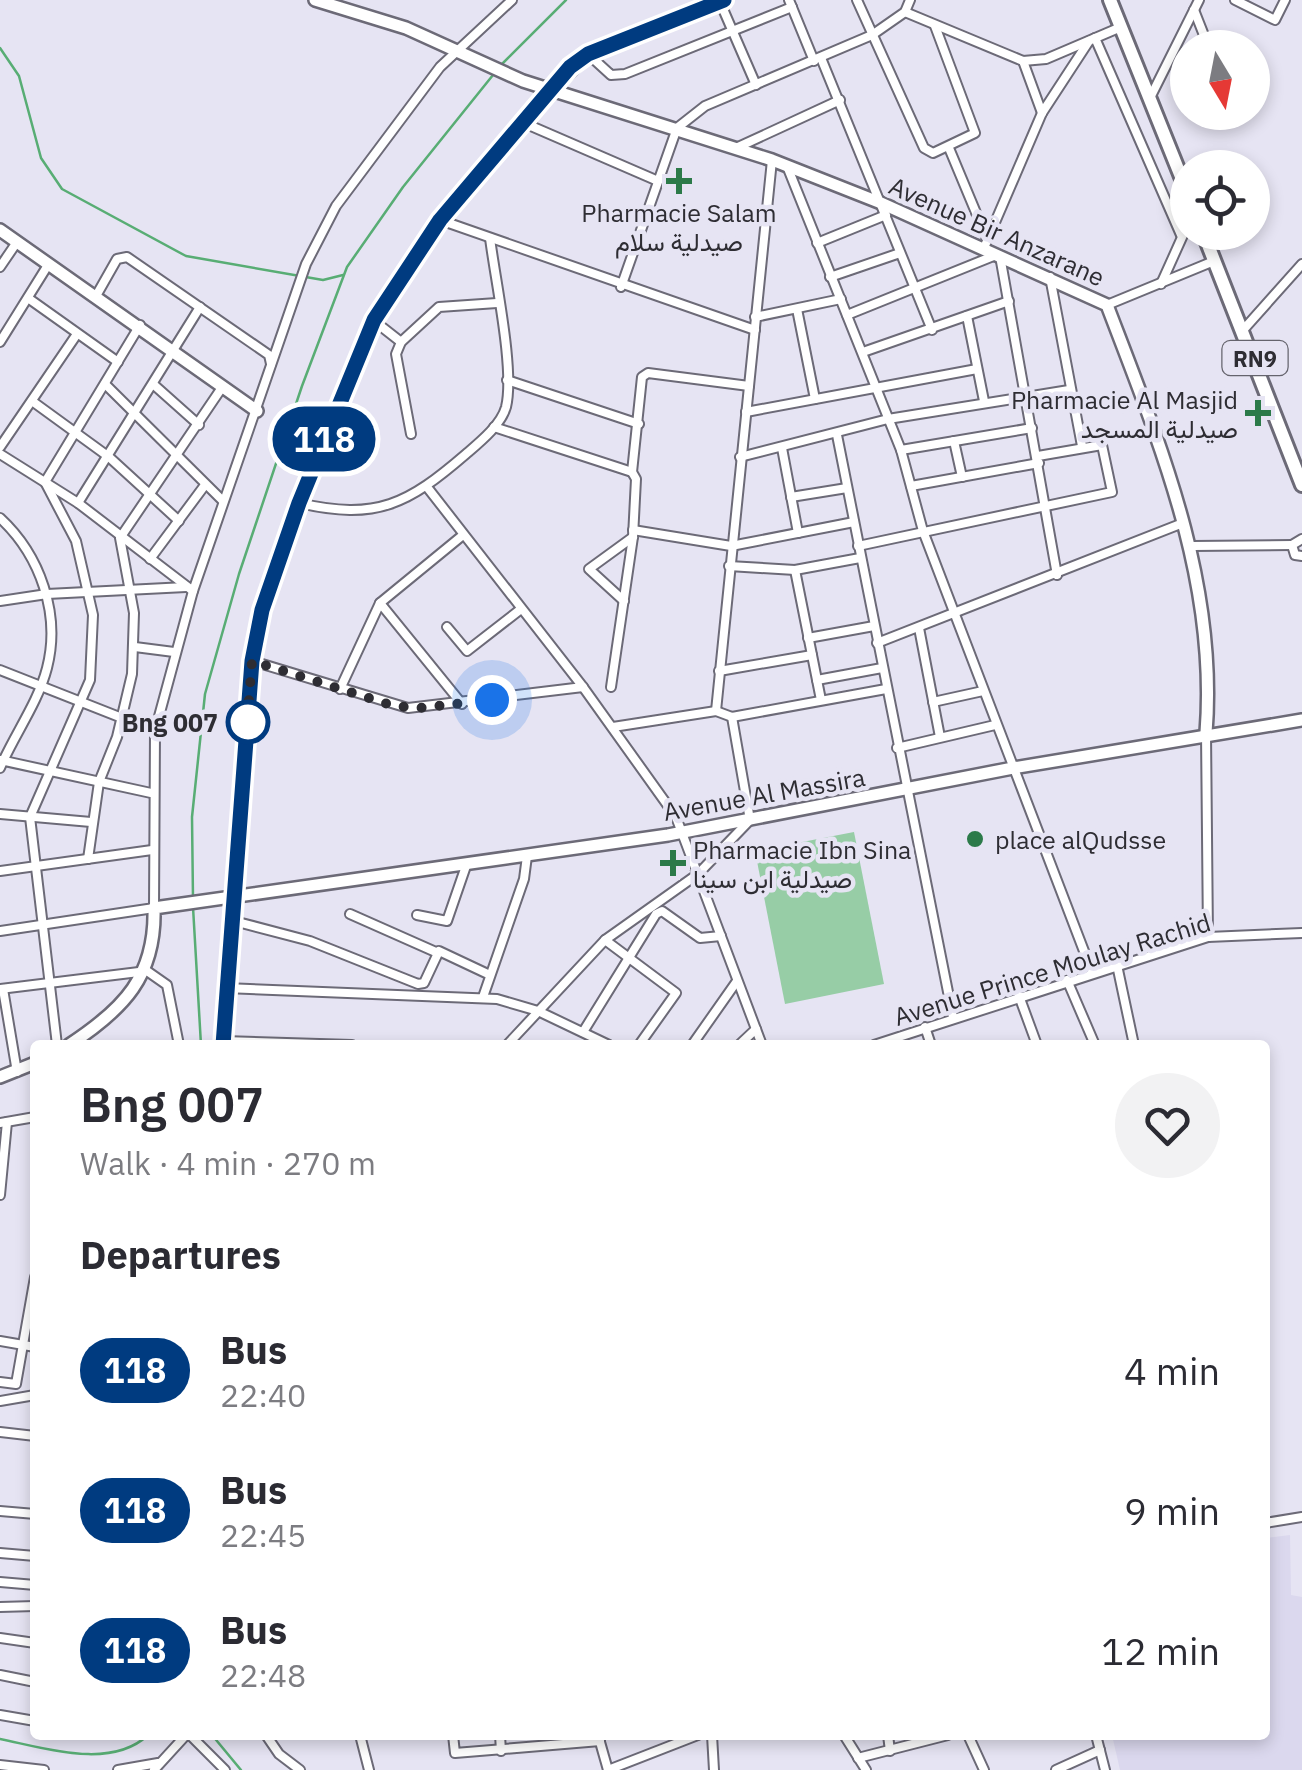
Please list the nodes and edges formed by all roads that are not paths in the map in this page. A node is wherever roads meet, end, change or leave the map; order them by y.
1 (315, 0) edge
2 (512, 0) edge
3 (857, 0) edge
4 (910, 0) edge
5 (1110, 0) edge
6 (1198, 0) edge
7 (1235, 0) edge
8 (1285, 0) edge
9 (722, 1) edge
10 (790, 3) edge
11 (1194, 10) junction
12 (905, 12) junction
13 (934, 26) junction
14 (1121, 27) junction
15 (1202, 30) edge
16 (734, 31) junction
17 (872, 35) junction
18 (1092, 40) junction
19 (456, 50) junction
20 (588, 54) junction
21 (818, 59) junction
22 (1024, 61) junction
23 (756, 85) junction
24 (552, 89) junction
25 (1150, 98) junction
26 (840, 100) junction
27 (1042, 113) junction
28 (524, 123) junction
29 (676, 128) junction
30 (736, 148) junction
31 (949, 148) junction
32 (1171, 150) edge
33 (772, 160) junction
34 (787, 166) junction
35 (658, 181) junction
36 (884, 209) junction
37 (1170, 211) edge
38 (440, 220) junction
39 (0, 230) edge
40 (490, 238) junction
41 (16, 242) junction
42 (817, 243) junction
43 (985, 244) junction
44 (1175, 250) edge
45 (1210, 250) edge
46 (900, 253) junction
47 (999, 256) junction
48 (1214, 261) junction
49 (1302, 264) edge
50 (48, 265) junction
51 (0, 266) edge
52 (830, 277) junction
53 (1050, 277) junction
54 (1161, 284) junction
55 (621, 287) junction
56 (915, 287) junction
57 (96, 296) junction
58 (28, 298) junction
59 (841, 299) junction
60 (1009, 301) junction
61 (498, 303) junction
62 (1107, 305) junction
63 (200, 308) junction
64 (798, 309) junction
65 (847, 315) junction
66 (967, 316) junction
67 (755, 317) junction
68 (374, 320) junction
69 (140, 325) junction
70 (754, 330) junction
71 (932, 330) junction
72 (1244, 330) junction
73 (76, 334) junction
74 (0, 342) edge
75 (401, 342) junction
76 (173, 350) junction
77 (863, 352) junction
78 (118, 362) junction
79 (272, 364) junction
80 (978, 369) junction
81 (507, 380) junction
82 (105, 384) junction
83 (153, 384) junction
84 (223, 386) junction
85 (749, 386) junction
86 (872, 386) junction
87 (1070, 390) junction
88 (1026, 395) junction
89 (816, 398) junction
90 (32, 400) junction
91 (984, 401) junction
92 (257, 411) junction
93 (746, 412) junction
94 (133, 414) junction
95 (888, 419) junction
96 (639, 424) junction
97 (199, 425) junction
98 (494, 427) junction
99 (1032, 428) junction
100 (76, 432) junction
101 (411, 434) dead end
102 (837, 436) junction
103 (954, 441) junction
104 (1082, 446) junction
105 (782, 448) junction
106 (0, 450) edge
107 (901, 450) junction
108 (177, 456) junction
109 (109, 457) junction
110 (740, 457) junction
111 (1039, 459) junction
112 (632, 472) junction
113 (962, 477) junction
114 (45, 482) junction
115 (1302, 484) edge
116 (204, 485) junction
117 (911, 486) junction
118 (426, 488) junction
119 (847, 488) junction
120 (150, 494) junction
121 (791, 497) junction
122 (223, 501) junction
123 (78, 502) junction
124 (299, 503) junction
125 (1047, 508) junction
126 (0, 518) edge
127 (180, 521) junction
128 (854, 522) junction
129 (1183, 523) junction
130 (923, 531) junction
131 (633, 533) junction
132 (798, 533) junction
133 (463, 535) junction
134 (120, 538) junction
135 (1302, 540) edge
136 (1292, 545) junction
137 (731, 546) junction
138 (858, 546) junction
139 (1193, 546) junction
140 (1302, 556) edge
141 (860, 558) junction
142 (150, 559) junction
143 (728, 566) junction
144 (795, 570) junction
145 (1057, 576) junction
146 (190, 589) junction
147 (131, 590) junction
148 (91, 592) junction
149 (47, 594) junction
150 (0, 601) edge
151 (624, 602) junction
152 (380, 603) junction
153 (521, 609) junction
154 (955, 615) junction
155 (874, 626) junction
156 (447, 627) dead end
157 (919, 628) junction
158 (808, 638) junction
159 (877, 643) junction
160 (134, 647) junction
161 (174, 652) junction
162 (812, 655) junction
163 (252, 661) junction
164 (882, 668) junction
165 (0, 670) edge
166 (719, 670) junction
167 (817, 680) junction
168 (40, 687) junction
169 (583, 687) junction
170 (611, 687) dead end
171 (340, 689) junction
172 (886, 689) junction
173 (984, 691) junction
174 (821, 700) junction
175 (82, 702) junction
176 (933, 702) junction
177 (462, 704) junction
178 (716, 711) junction
179 (732, 717) junction
180 (122, 719) junction
181 (1302, 720) edge
182 (995, 725) junction
183 (613, 727) junction
184 (155, 730) junction
185 (1206, 734) junction
186 (940, 737) junction
187 (897, 748) junction
188 (1, 763) edge
189 (1012, 768) junction
190 (48, 771) junction
191 (99, 782) junction
192 (905, 791) junction
193 (152, 794) junction
194 (0, 814) edge
195 (30, 817) junction
196 (750, 820) junction
197 (90, 822) junction
198 (684, 832) junction
199 (152, 850) junction
200 (526, 856) junction
201 (88, 859) junction
202 (34, 866) junction
203 (466, 866) junction
204 (0, 872) edge
205 (698, 874) junction
206 (232, 897) junction
207 (154, 908) junction
208 (350, 914) dead end
209 (417, 915) dead end
210 (230, 920) junction
211 (40, 925) junction
212 (0, 931) edge
213 (1302, 933) edge
214 (721, 936) junction
215 (1208, 937) junction
216 (604, 940) junction
217 (438, 953) junction
218 (628, 957) junction
219 (1117, 964) junction
220 (147, 970) junction
221 (1092, 972) junction
222 (490, 975) junction
223 (1068, 980) junction
224 (737, 981) junction
225 (49, 983) junction
226 (424, 983) junction
227 (225, 988) junction
228 (1, 989) edge
229 (448, 996) junction
230 (1019, 996) junction
231 (483, 997) junction
232 (538, 1011) junction
233 (953, 1017) junction
234 (925, 1027) junction
235 (756, 1029) junction
236 (583, 1032) junction
237 (56, 1040) edge
238 (75, 1040) edge
239 (178, 1040) edge
240 (223, 1040) edge
241 (511, 1040) edge
242 (599, 1040) edge
243 (643, 1040) edge
244 (696, 1040) edge
245 (744, 1040) edge
246 (760, 1040) edge
247 (888, 1040) edge
248 (929, 1040) edge
249 (1034, 1040) edge
250 (1093, 1040) edge
251 (1133, 1040) edge
252 (30, 1066) edge
253 (17, 1072) junction
254 (0, 1077) edge
255 (30, 1119) edge
256 (4, 1122) edge
257 (0, 1195) edge
258 (30, 1303) edge
259 (0, 1341) edge
260 (22, 1344) junction
261 (30, 1345) edge
262 (0, 1382) edge
263 (30, 1396) edge
264 (0, 1401) edge
265 (0, 1432) edge
266 (30, 1435) edge
267 (0, 1510) edge
268 (30, 1513) edge
269 (1302, 1517) edge
270 (1270, 1522) edge
271 (0, 1553) edge
272 (30, 1556) edge
273 (0, 1582) edge
274 (30, 1584) edge
275 (30, 1606) edge
276 (0, 1608) edge
277 (0, 1638) edge
278 (30, 1642) edge
279 (0, 1674) edge
280 (30, 1681) edge
281 (0, 1715) edge
282 (30, 1720) edge
283 (175, 1740) edge
284 (182, 1740) edge
285 (193, 1740) edge
286 (269, 1740) edge
287 (361, 1740) edge
288 (453, 1740) edge
289 (501, 1740) edge
290 (546, 1740) edge
291 (571, 1740) edge
292 (600, 1740) edge
293 (685, 1740) edge
294 (712, 1740) edge
295 (847, 1740) edge
296 (889, 1740) edge
297 (930, 1740) edge
298 (970, 1740) edge
299 (1097, 1740) edge
300 (177, 1745) junction
301 (546, 1747) junction
302 (502, 1750) junction
303 (1100, 1750) junction
304 (890, 1751) junction
305 (858, 1758) junction
306 (0, 1765) edge
307 (156, 1766) edge
308 (44, 1770) edge
309 (118, 1770) edge
310 (225, 1770) edge
311 (300, 1770) edge
312 (368, 1770) edge
313 (608, 1770) edge
314 (714, 1770) edge
315 (866, 1770) edge
316 (984, 1770) edge
317 (1056, 1770) edge
318 (1105, 1770) edge

1 - 19 street, Avenue Bir Anzarane
2 - 19 street
3 - 17 street
4 - 12 street
5 - 14 main road
6 - 11 street
7 - 8 street
9 - 16 street
9 - 20 street
10 - 16 street
10 - 21 street
11 - 15 street
11 - 25 street
12 - 13 street
12 - 17 street
13 - 22 street
13 - 31 street
14 - 18 street
14 - 25 main road
16 - 20 street
16 - 23 street
17 - 21 street
17 - 31 street
18 - 22 street
18 - 27 street
18 - 37 street
19 - 24 street, Avenue Bir Anzarane
19 - 79 street
20 - 24 street
21 - 23 street
21 - 26 street
22 - 27 street
23 - 29 street
24 - 28 street
24 - 29 street, Avenue Bir Anzarane
25 - 32 main road
26 - 30 street
26 - 36 street
27 - 43 street
28 - 35 street
28 - 38 street
29 - 30 street, Avenue Bir Anzarane
29 - 35 street
30 - 33 street, Avenue Bir Anzarane
31 - 43 street
33 - 34 street, Avenue Bir Anzarane
33 - 67 street
34 - 36 street, Avenue Bir Anzarane
34 - 42 street
35 - 55 street
36 - 42 street
36 - 43 street, Avenue Bir Anzarane
36 - 46 street
38 - 40 street
38 - 68 street
39 - 41 street
40 - 55 street
40 - 61 street
41 - 50 street
41 - 51 street
42 - 52 street
43 - 47 street, Avenue Bir Anzarane
44 - 54 street
45 - 48 main road, RN9
46 - 52 street
46 - 56 street
47 - 53 street, Avenue Bir Anzarane
47 - 56 street
47 - 60 street
48 - 54 street
48 - 72 main road, RN9
49 - 72 street
50 - 57 street
50 - 58 street
52 - 59 street
53 - 62 street, Avenue Bir Anzarane
53 - 87 street
54 - 62 street
55 - 70 street
56 - 65 street
56 - 71 street
57 - 63 street
57 - 69 street
58 - 73 street
58 - 74 street
59 - 64 street
59 - 65 street
60 - 66 street
60 - 88 street
61 - 75 street
61 - 81 street
62 - 129 street, Avenue Bir Anzarane
63 - 76 street
63 - 79 street
64 - 67 street
64 - 89 street
65 - 77 street
66 - 71 street
66 - 80 street
67 - 70 street
68 - 75 street
68 - 124 street
69 - 76 street
69 - 78 street
70 - 85 street
71 - 77 street
72 - 115 main road, RN9
73 - 78 street
73 - 90 street
75 - 101 street
76 - 83 street
76 - 84 street
77 - 86 street
78 - 82 street
79 - 92 street
80 - 86 street
80 - 91 street
81 - 96 street
81 - 98 street
82 - 94 street
82 - 100 street
83 - 94 street
83 - 97 street
84 - 92 street
84 - 97 street
85 - 93 street
85 - 96 street
86 - 89 street
86 - 95 street
87 - 88 street
87 - 104 street
88 - 91 street
88 - 99 street
89 - 93 street
90 - 100 street
90 - 106 street
91 - 95 street
92 - 122 street
93 - 110 street
94 - 108 street
94 - 109 street
95 - 102 street
95 - 107 street
96 - 112 street
97 - 108 street
98 - 112 street
98 - 118 street
99 - 103 street
99 - 111 street
100 - 109 street
100 - 114 street
102 - 105 street
102 - 119 street
103 - 107 street
103 - 113 street
104 - 111 street
104 - 125 street
105 - 110 street
105 - 121 street
106 - 114 street
107 - 117 street
108 - 116 street
108 - 120 street
109 - 120 street
109 - 123 street
110 - 137 street
111 - 113 street
111 - 125 street
112 - 131 street
113 - 117 street
114 - 123 street
114 - 148 street
116 - 122 street
116 - 127 street
117 - 130 street
118 - 124 street
118 - 133 street
119 - 121 street
119 - 128 street
120 - 127 street
120 - 134 street
121 - 132 street
122 - 146 street
123 - 134 street
124 - 163 street
125 - 130 street
125 - 145 street
126 - 149 street
127 - 142 street
128 - 132 street
128 - 138 street
129 - 139 street, Avenue Bir Anzarane
129 - 145 street
130 - 138 street
130 - 154 street
131 - 137 street
131 - 151 street
131 - 151 street
132 - 137 street
133 - 152 street
133 - 153 street
134 - 142 street
134 - 147 street
135 - 136 street
136 - 139 street
136 - 140 street
137 - 143 street
138 - 141 street
139 - 185 street, Avenue Bir Anzarane
141 - 144 street
141 - 155 street
142 - 146 street
143 - 144 street
143 - 166 street
144 - 158 street
145 - 154 street
146 - 147 street
146 - 161 street
147 - 148 street
147 - 160 street
148 - 149 street
148 - 175 street
149 - 150 street
149 - 168 street
151 - 170 street
152 - 171 street
152 - 177 street
153 - 156 street
153 - 169 street
154 - 157 street
154 - 173 street
155 - 158 street
155 - 159 street
157 - 159 street
157 - 176 street
158 - 162 street
159 - 164 street
160 - 161 street
160 - 180 street
161 - 184 street
162 - 166 street
162 - 167 street
163 - 171 street
163 - 206 street
164 - 167 street
164 - 172 street
165 - 168 street
166 - 178 street
167 - 174 street
168 - 175 street
168 - 188 street
169 - 177 street
169 - 183 street
171 - 177 street
172 - 174 street
172 - 187 street
173 - 176 street
173 - 182 street
174 - 179 street
175 - 180 street
175 - 190 street
176 - 186 street
178 - 179 street
178 - 183 street
179 - 196 street
180 - 184 street
180 - 191 street
181 - 185 street, Avenue Al Massira
182 - 186 street
182 - 189 street
183 - 198 street
184 - 193 street
185 - 189 street, Avenue Al Massira
185 - 215 street, Avenue Bir Anzarane
186 - 187 street
187 - 192 street
188 - 190 street
189 - 192 street, Avenue Al Massira
189 - 221 street
190 - 191 street
190 - 195 street
191 - 193 street
191 - 197 street
192 - 196 street, Avenue Al Massira
192 - 233 street
193 - 199 street
194 - 195 street
195 - 197 street
195 - 202 street
196 - 198 street, Avenue Al Massira
196 - 205 street
197 - 201 street
198 - 200 street, Avenue Al Massira
198 - 205 street
199 - 201 street
199 - 207 street
200 - 203 street, Avenue Al Massira
200 - 222 street
201 - 202 street
202 - 204 street
202 - 211 street
203 - 206 street, Avenue Al Massira
203 - 209 street
205 - 214 street
205 - 216 street
206 - 207 street, Avenue Al Massira
206 - 210 street
207 - 211 street
207 - 220 street
208 - 217 street
210 - 226 street
210 - 227 street
211 - 212 street
211 - 225 street
213 - 215 street, Avenue Prince Moulay Rachid
214 - 218 street
214 - 224 street
215 - 219 street, Avenue Prince Moulay Rachid
216 - 218 street
216 - 232 street
217 - 222 street
217 - 226 street
218 - 236 street
218 - 243 street
219 - 221 street, Avenue Prince Moulay Rachid
219 - 251 street
220 - 225 street
220 - 238 street
220 - 239 street
221 - 223 street, Avenue Prince Moulay Rachid
222 - 231 street
223 - 230 street, Avenue Prince Moulay Rachid
223 - 250 street
224 - 235 street
224 - 244 street
225 - 228 street
225 - 237 street
226 - 229 street
227 - 229 street
227 - 240 street
228 - 253 street
229 - 231 street
230 - 233 street, Avenue Prince Moulay Rachid
230 - 249 street
231 - 232 street
232 - 236 street
232 - 241 street
233 - 234 street, Avenue Prince Moulay Rachid
234 - 247 street, Avenue Prince Moulay Rachid
234 - 248 street
235 - 245 street
235 - 246 street
236 - 242 street
252 - 253 street
253 - 254 street
255 - 256 street
256 - 257 street
258 - 260 street
259 - 260 street
260 - 261 street
260 - 262 street
263 - 264 street
265 - 266 street
267 - 268 street
269 - 270 street
271 - 272 street
273 - 274 street
275 - 276 street
277 - 278 street
279 - 280 street
281 - 282 street
283 - 300 street
284 - 300 street
285 - 310 street
286 - 311 street
287 - 312 street
288 - 302 street
289 - 302 street
290 - 301 street
291 - 301 street
292 - 313 street
293 - 313 street
294 - 314 street
295 - 305 street
296 - 304 street
297 - 304 street
298 - 316 street
299 - 303 street
300 - 307 street
301 - 302 street
303 - 317 street
303 - 318 street
304 - 305 street
305 - 315 street
306 - 308 street
307 - 309 street

